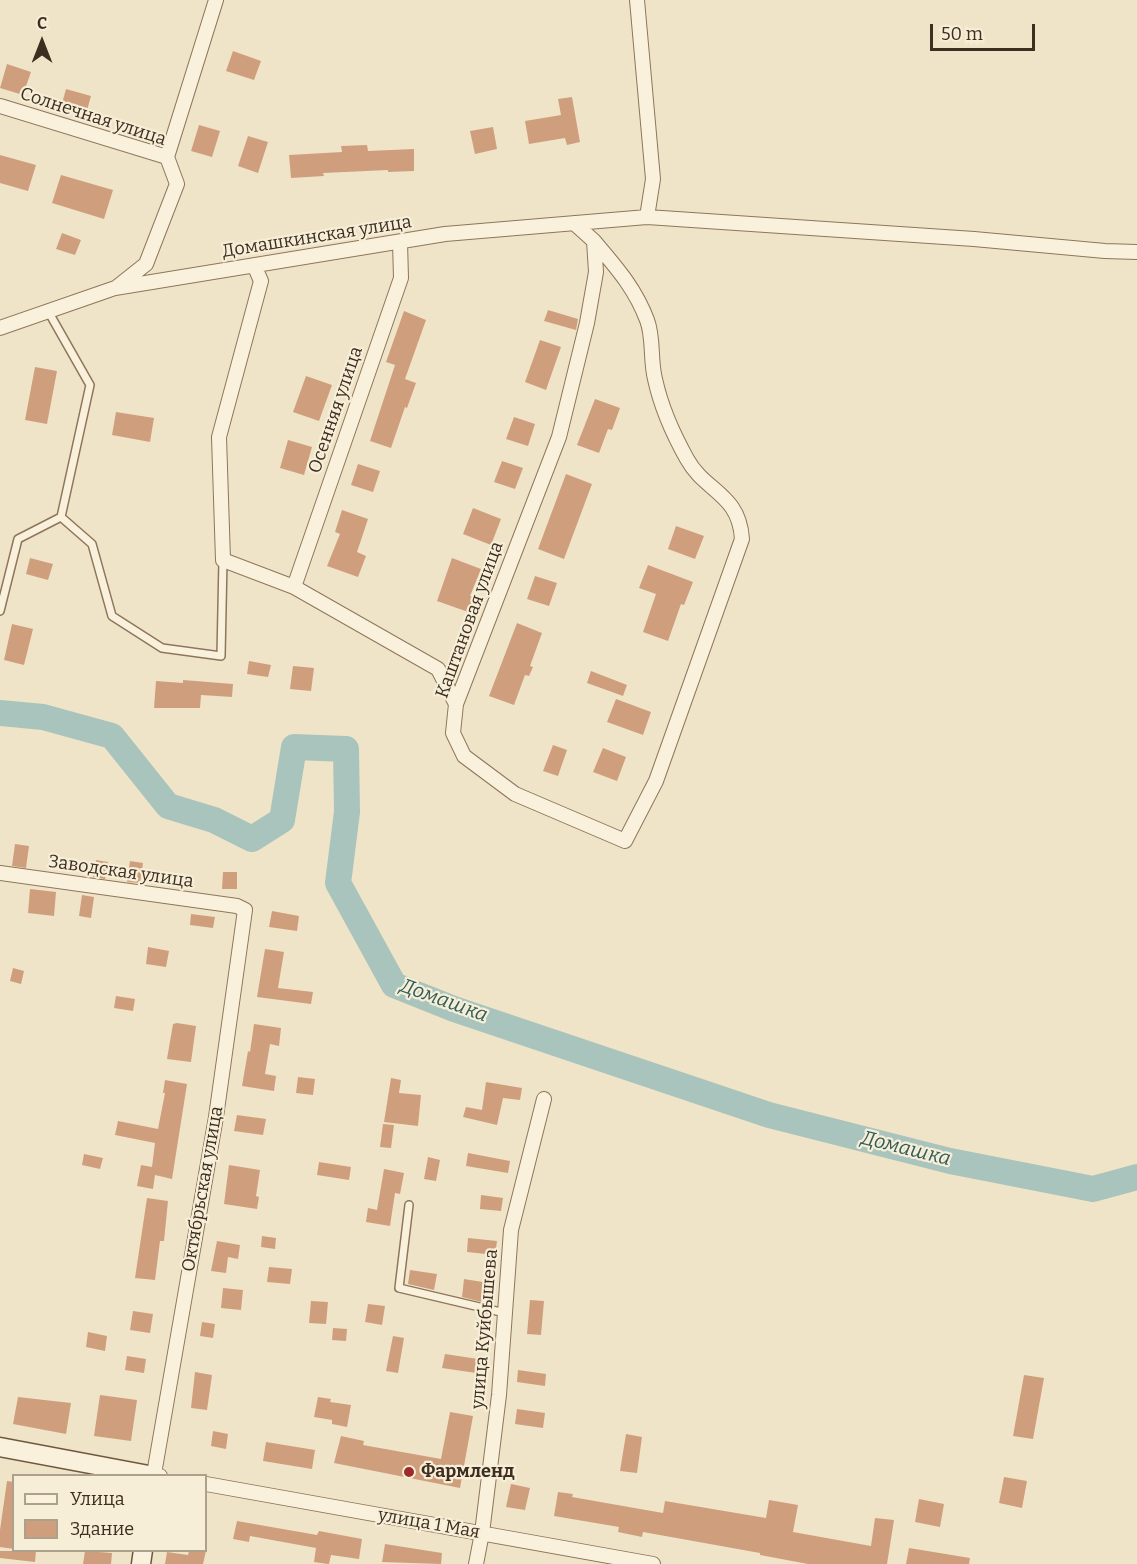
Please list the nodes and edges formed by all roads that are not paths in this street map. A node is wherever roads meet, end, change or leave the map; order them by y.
1 (216, 0) edge
2 (638, 0) edge
3 (0, 106) edge
4 (167, 157) junction
5 (647, 217) junction
6 (574, 223) junction
7 (594, 241) junction
8 (400, 242) junction
9 (1137, 252) edge
10 (254, 265) junction
11 (115, 288) junction
12 (48, 311) junction
13 (0, 328) edge
14 (61, 517) junction
15 (224, 560) junction
16 (294, 587) junction
17 (0, 611) edge
18 (456, 704) junction
19 (0, 873) edge
20 (237, 906) joint
21 (544, 1099) dead end
22 (409, 1205) dead end
23 (505, 1313) junction
24 (0, 1447) edge
25 (150, 1474) edge
26 (156, 1474) edge
27 (207, 1484) edge
28 (482, 1533) junction
29 (476, 1564) edge
30 (652, 1564) edge

1 - 4 street
2 - 5 street
3 - 4 street, Солнечная улица
4 - 11 street, Солнечная улица
5 - 6 street, Домашкинская улица
5 - 9 street, Домашкинская улица
6 - 7 street
6 - 8 street, Домашкинская улица
7 - 18 street, Каштановая улица
7 - 18 street, Каштановая улица
8 - 10 street, Домашкинская улица
8 - 16 street, Осенняя улица
10 - 11 street, Домашкинская улица
10 - 15 street
11 - 12 street, Домашкинская улица
12 - 13 street, Домашкинская улица
12 - 14 lane
14 - 15 lane
14 - 17 lane
15 - 16 street
16 - 18 street
19 - 20 street, Заводская улица
20 - 26 street, Октябрьская улица
21 - 23 street, улица Куйбышева
22 - 23 lane
23 - 28 street, улица Куйбышева
24 - 25 main road
27 - 28 street, улица 1 Мая
28 - 29 street, улица Куйбышева
28 - 30 street, улица 1 Мая

